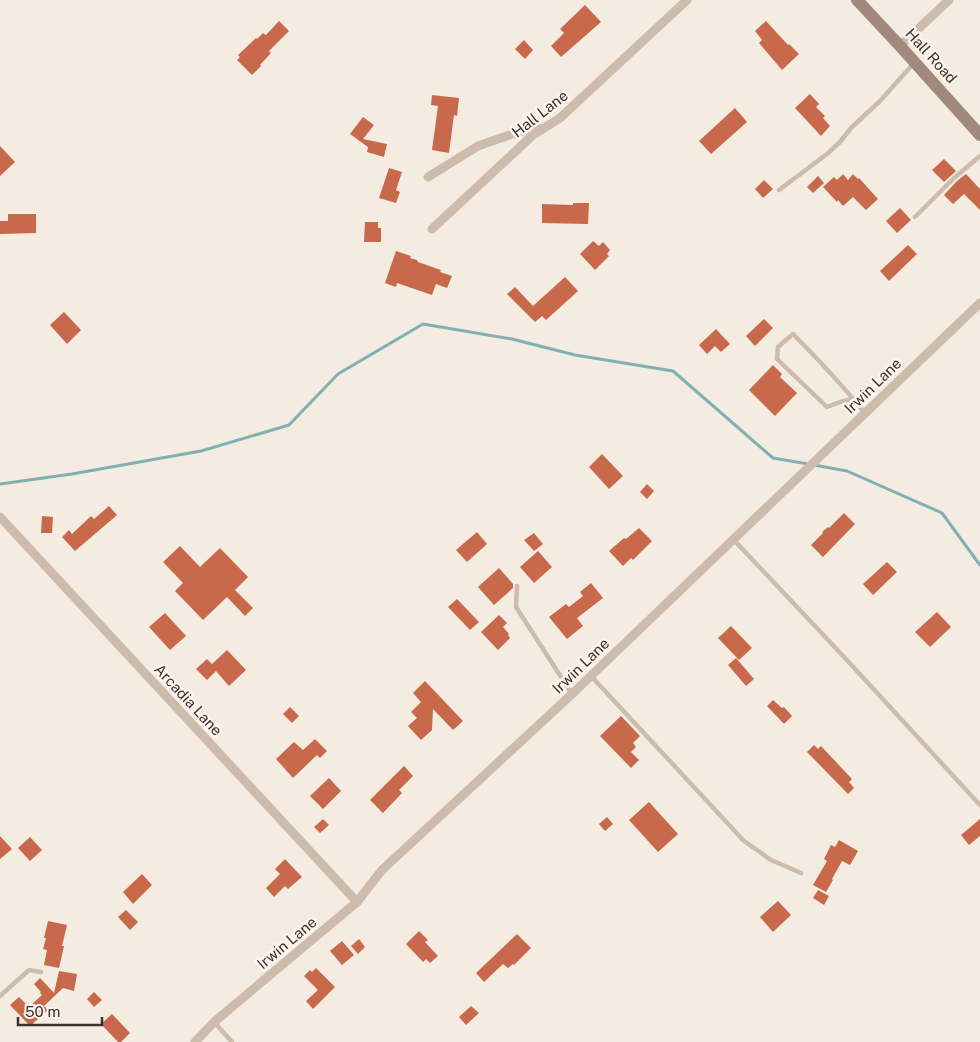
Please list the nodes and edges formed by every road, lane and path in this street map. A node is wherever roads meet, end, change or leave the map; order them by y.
1 (687, 0) edge
2 (856, 0) edge
3 (949, 0) edge
4 (900, 46) junction
5 (915, 62) junction
6 (547, 126) junction
7 (980, 135) edge
8 (980, 156) edge
9 (428, 177) dead end
10 (779, 190) dead end
11 (915, 217) dead end
12 (432, 229) dead end
13 (980, 303) edge
14 (854, 399) junction
15 (865, 413) junction
16 (0, 517) edge
17 (733, 539) junction
18 (518, 586) dead end
19 (591, 676) junction
20 (572, 694) junction
21 (980, 805) edge
22 (801, 872) dead end
23 (357, 902) junction
24 (41, 972) dead end
25 (0, 996) edge
26 (214, 1022) junction
27 (195, 1042) edge
28 (232, 1042) edge

1 - 6 street, Hall Lane
2 - 4 street, Hall Road
3 - 4 street
4 - 5 street, Hall Road
5 - 7 street, Hall Road
5 - 10 lane
6 - 9 street
6 - 12 street, Hall Lane
8 - 11 lane
13 - 15 street, Irwin Lane
14 - 14 lane
14 - 15 lane
15 - 17 street, Irwin Lane
16 - 23 street, Arcadia Lane
17 - 19 street, Irwin Lane
17 - 21 lane
18 - 20 lane
19 - 20 street, Irwin Lane
19 - 22 lane
20 - 23 street, Irwin Lane
23 - 26 street, Irwin Lane
24 - 25 lane
26 - 27 street, Irwin Lane
26 - 28 lane

